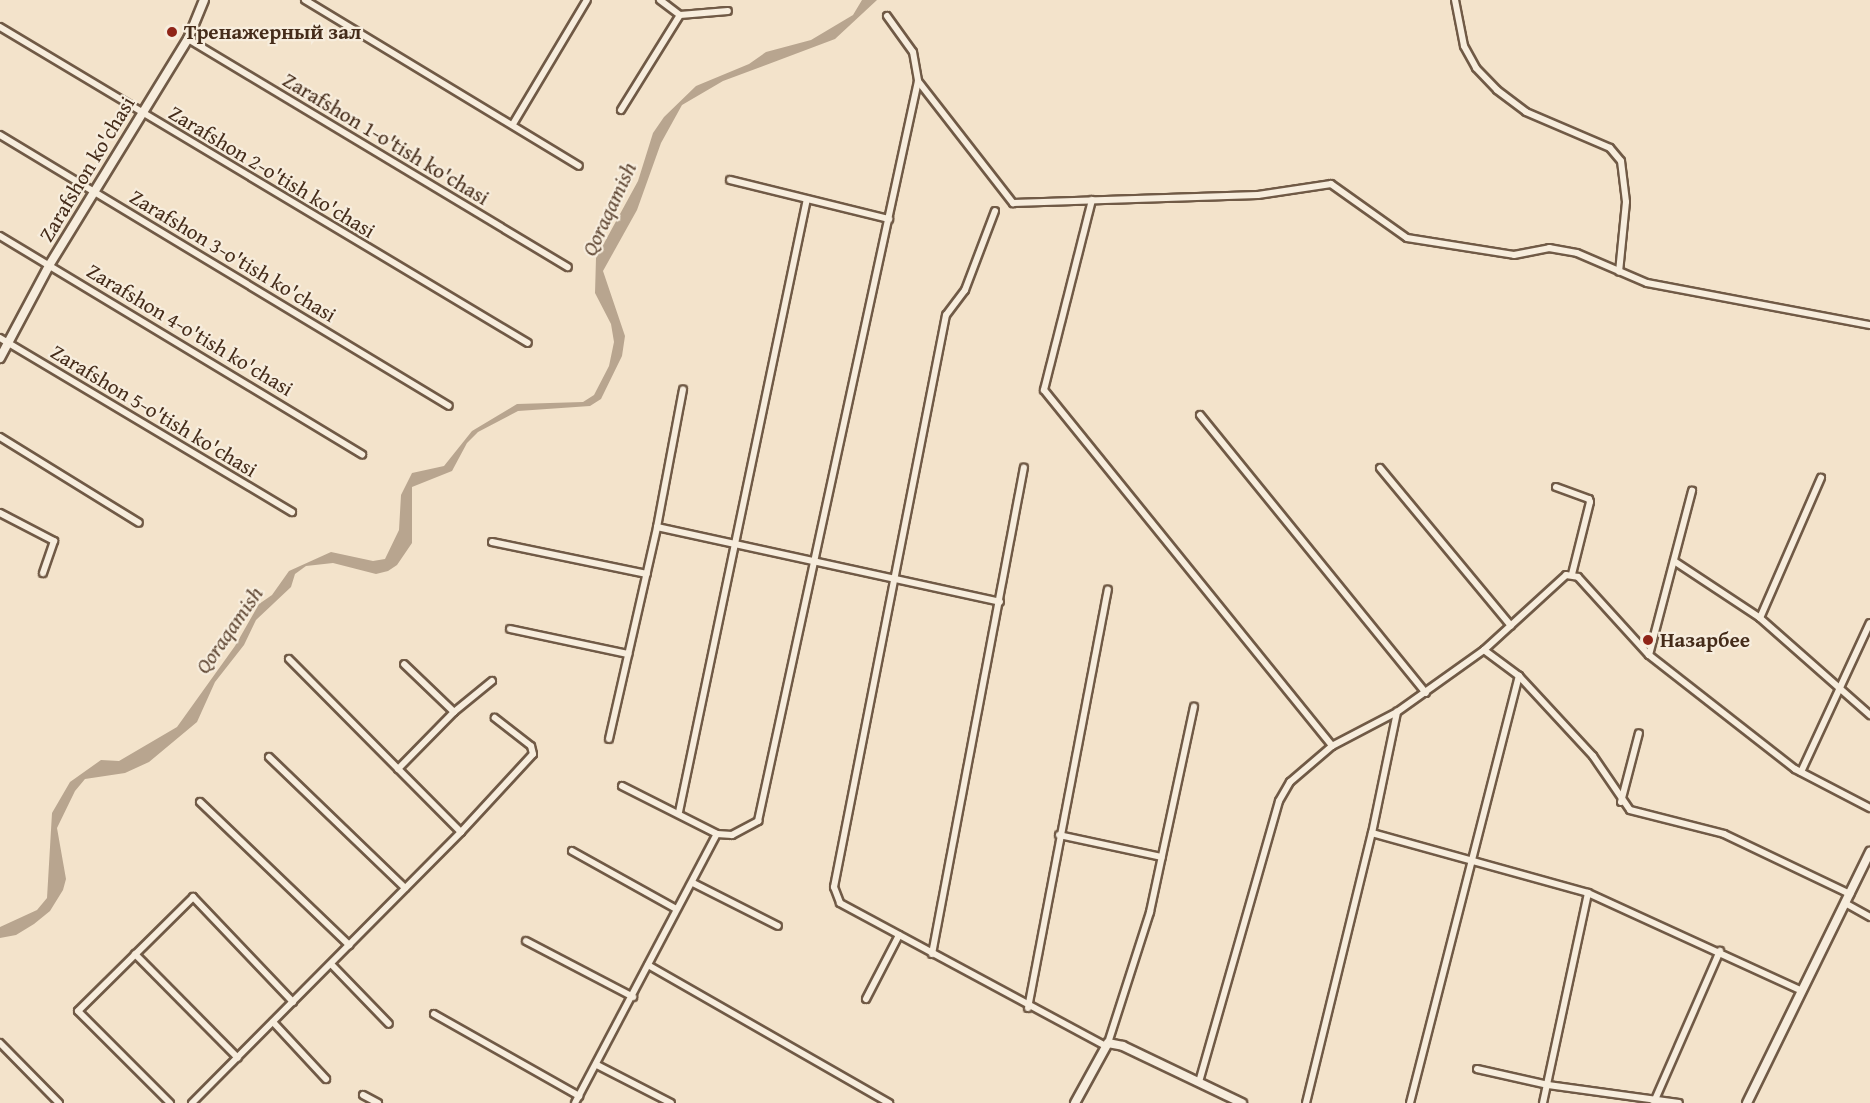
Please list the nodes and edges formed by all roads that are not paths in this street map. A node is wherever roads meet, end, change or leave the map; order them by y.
1 (204, 0) edge
2 (305, 0) edge
3 (587, 0) edge
4 (660, 0) edge
5 (1455, 0) edge
6 (728, 11) dead end
7 (680, 15) junction
8 (887, 16) dead end
9 (0, 27) edge
10 (188, 39) junction
11 (918, 81) junction
12 (621, 110) dead end
13 (142, 113) junction
14 (513, 124) junction
15 (0, 135) edge
16 (579, 166) dead end
17 (730, 180) dead end
18 (94, 192) junction
19 (807, 199) junction
20 (1092, 200) junction
21 (995, 211) dead end
22 (889, 219) junction
23 (0, 236) edge
24 (50, 264) junction
25 (568, 267) dead end
26 (1619, 272) junction
27 (1870, 326) edge
28 (0, 338) edge
29 (9, 343) junction
30 (528, 343) dead end
31 (0, 358) edge
32 (683, 389) dead end
33 (449, 406) dead end
34 (1200, 415) dead end
35 (0, 437) edge
36 (362, 454) dead end
37 (1024, 468) dead end
38 (1380, 468) dead end
39 (1821, 478) dead end
40 (1556, 487) dead end
41 (1692, 490) dead end
42 (292, 512) dead end
43 (0, 513) edge
44 (139, 523) dead end
45 (657, 527) junction
46 (492, 542) dead end
47 (737, 543) junction
48 (815, 561) junction
49 (1674, 561) junction
50 (43, 573) dead end
51 (647, 574) junction
52 (1572, 574) junction
53 (895, 580) junction
54 (1108, 590) dead end
55 (1000, 602) junction
56 (1760, 618) junction
57 (1870, 623) edge
58 (1511, 626) junction
59 (510, 629) dead end
60 (1484, 650) junction
61 (628, 654) junction
62 (1649, 656) junction
63 (289, 659) dead end
64 (404, 664) dead end
65 (1519, 676) junction
66 (492, 681) dead end
67 (1839, 688) junction
68 (1426, 693) junction
69 (1194, 707) dead end
70 (454, 712) junction
71 (1397, 712) junction
72 (1870, 715) edge
73 (495, 718) dead end
74 (1639, 733) dead end
75 (609, 739) dead end
76 (1332, 746) junction
77 (269, 756) dead end
78 (398, 769) junction
79 (1801, 772) junction
80 (622, 786) dead end
81 (200, 802) dead end
82 (1621, 802) junction
83 (1870, 808) edge
84 (680, 812) junction
85 (461, 832) junction
86 (1372, 833) junction
87 (717, 834) junction
88 (1059, 835) junction
89 (572, 850) dead end
90 (1870, 852) edge
91 (1162, 857) junction
92 (1471, 862) junction
93 (693, 883) junction
94 (405, 888) junction
95 (1588, 893) junction
96 (1850, 894) junction
97 (1845, 903) junction
98 (676, 909) junction
99 (1870, 917) edge
100 (778, 926) dead end
101 (899, 935) junction
102 (526, 941) dead end
103 (349, 945) junction
104 (1720, 951) junction
105 (135, 954) junction
106 (932, 954) junction
107 (331, 964) junction
108 (648, 965) junction
109 (1802, 991) junction
110 (633, 997) junction
111 (866, 999) dead end
112 (293, 1002) junction
113 (1028, 1008) junction
114 (434, 1014) dead end
115 (273, 1022) junction
116 (389, 1024) dead end
117 (0, 1043) edge
118 (1106, 1044) junction
119 (238, 1058) junction
120 (597, 1065) junction
121 (1477, 1069) dead end
122 (326, 1079) dead end
123 (1199, 1082) junction
124 (1548, 1085) junction
125 (363, 1095) dead end
126 (579, 1096) junction
127 (1654, 1101) edge
128 (59, 1103) edge
129 (170, 1103) edge
130 (192, 1103) edge
131 (378, 1103) edge
132 (575, 1103) edge
133 (671, 1103) edge
134 (888, 1103) edge
135 (1076, 1103) edge
136 (1242, 1103) edge
137 (1306, 1103) edge
138 (1410, 1103) edge
139 (1543, 1103) edge
140 (1679, 1103) edge
141 (1747, 1103) edge

1 - 10 street, Zarafshon ko'chasi
2 - 14 street
3 - 14 street
4 - 7 street
5 - 26 street
6 - 7 street
7 - 12 street
8 - 11 street
9 - 13 street, Zarafshon 2-o'tish ko'chasi
10 - 13 street, Zarafshon ko'chasi
10 - 25 street, Zarafshon 1-o'tish ko'chasi
11 - 20 street
11 - 22 street
13 - 18 street, Zarafshon ko'chasi
13 - 30 street, Zarafshon 2-o'tish ko'chasi
14 - 16 street
15 - 18 street, Zarafshon 3-o'tish ko'chasi
17 - 19 street
18 - 24 street, Zarafshon ko'chasi
18 - 33 street, Zarafshon 3-o'tish ko'chasi
19 - 22 street
19 - 47 street
20 - 26 street
20 - 76 street
21 - 53 street
22 - 48 street
23 - 24 street, Zarafshon 4-o'tish ko'chasi
24 - 29 street, Zarafshon ko'chasi
24 - 36 street, Zarafshon 4-o'tish ko'chasi
26 - 27 street
28 - 29 street, Zarafshon 5-o'tish ko'chasi
29 - 31 street, Zarafshon ko'chasi
29 - 42 street, Zarafshon 5-o'tish ko'chasi
32 - 45 street
34 - 68 street
35 - 44 street
37 - 55 street
38 - 58 street
39 - 56 street
40 - 52 street
41 - 49 street
43 - 50 street
45 - 47 street
45 - 51 street
46 - 51 street
47 - 48 street
47 - 84 street
48 - 53 street
48 - 87 street
49 - 56 street
49 - 62 street
51 - 61 street
52 - 58 street
52 - 62 street
53 - 55 street
53 - 101 street
54 - 88 street
55 - 106 street
56 - 67 street
57 - 67 street
58 - 60 street
59 - 61 street
60 - 65 street
60 - 68 street
61 - 75 street
62 - 79 street
63 - 78 street
64 - 70 street
65 - 82 street
65 - 92 street
66 - 70 street
67 - 72 street
67 - 79 street
68 - 71 street
69 - 91 street
70 - 78 street
71 - 76 street
71 - 86 street
73 - 85 street
74 - 82 street
76 - 123 street
77 - 94 street
78 - 85 street
79 - 83 street
80 - 84 street
81 - 103 street
82 - 96 street
84 - 87 street
85 - 94 street
86 - 92 street
86 - 137 street
87 - 93 street
88 - 91 street
88 - 113 street
89 - 98 street
90 - 96 street
91 - 118 street
92 - 95 street
92 - 138 street
93 - 98 street
93 - 100 street
94 - 103 street
95 - 104 street
95 - 124 street
96 - 97 street
97 - 99 street
97 - 109 street
98 - 108 street
101 - 106 street
101 - 111 street
102 - 110 street
103 - 107 street
104 - 109 street
104 - 127 street
105 - 112 street
105 - 119 street
105 - 129 street
106 - 113 street
107 - 112 street
107 - 116 street
108 - 110 street
108 - 134 street
109 - 141 street
110 - 120 street
112 - 115 street
113 - 118 street
114 - 126 street
115 - 119 street
115 - 122 street
117 - 128 street
118 - 123 street
118 - 135 street
119 - 130 street
120 - 126 street
120 - 133 street
121 - 124 street
123 - 136 street
124 - 127 street
124 - 139 street
125 - 131 street
126 - 132 street
127 - 140 street

